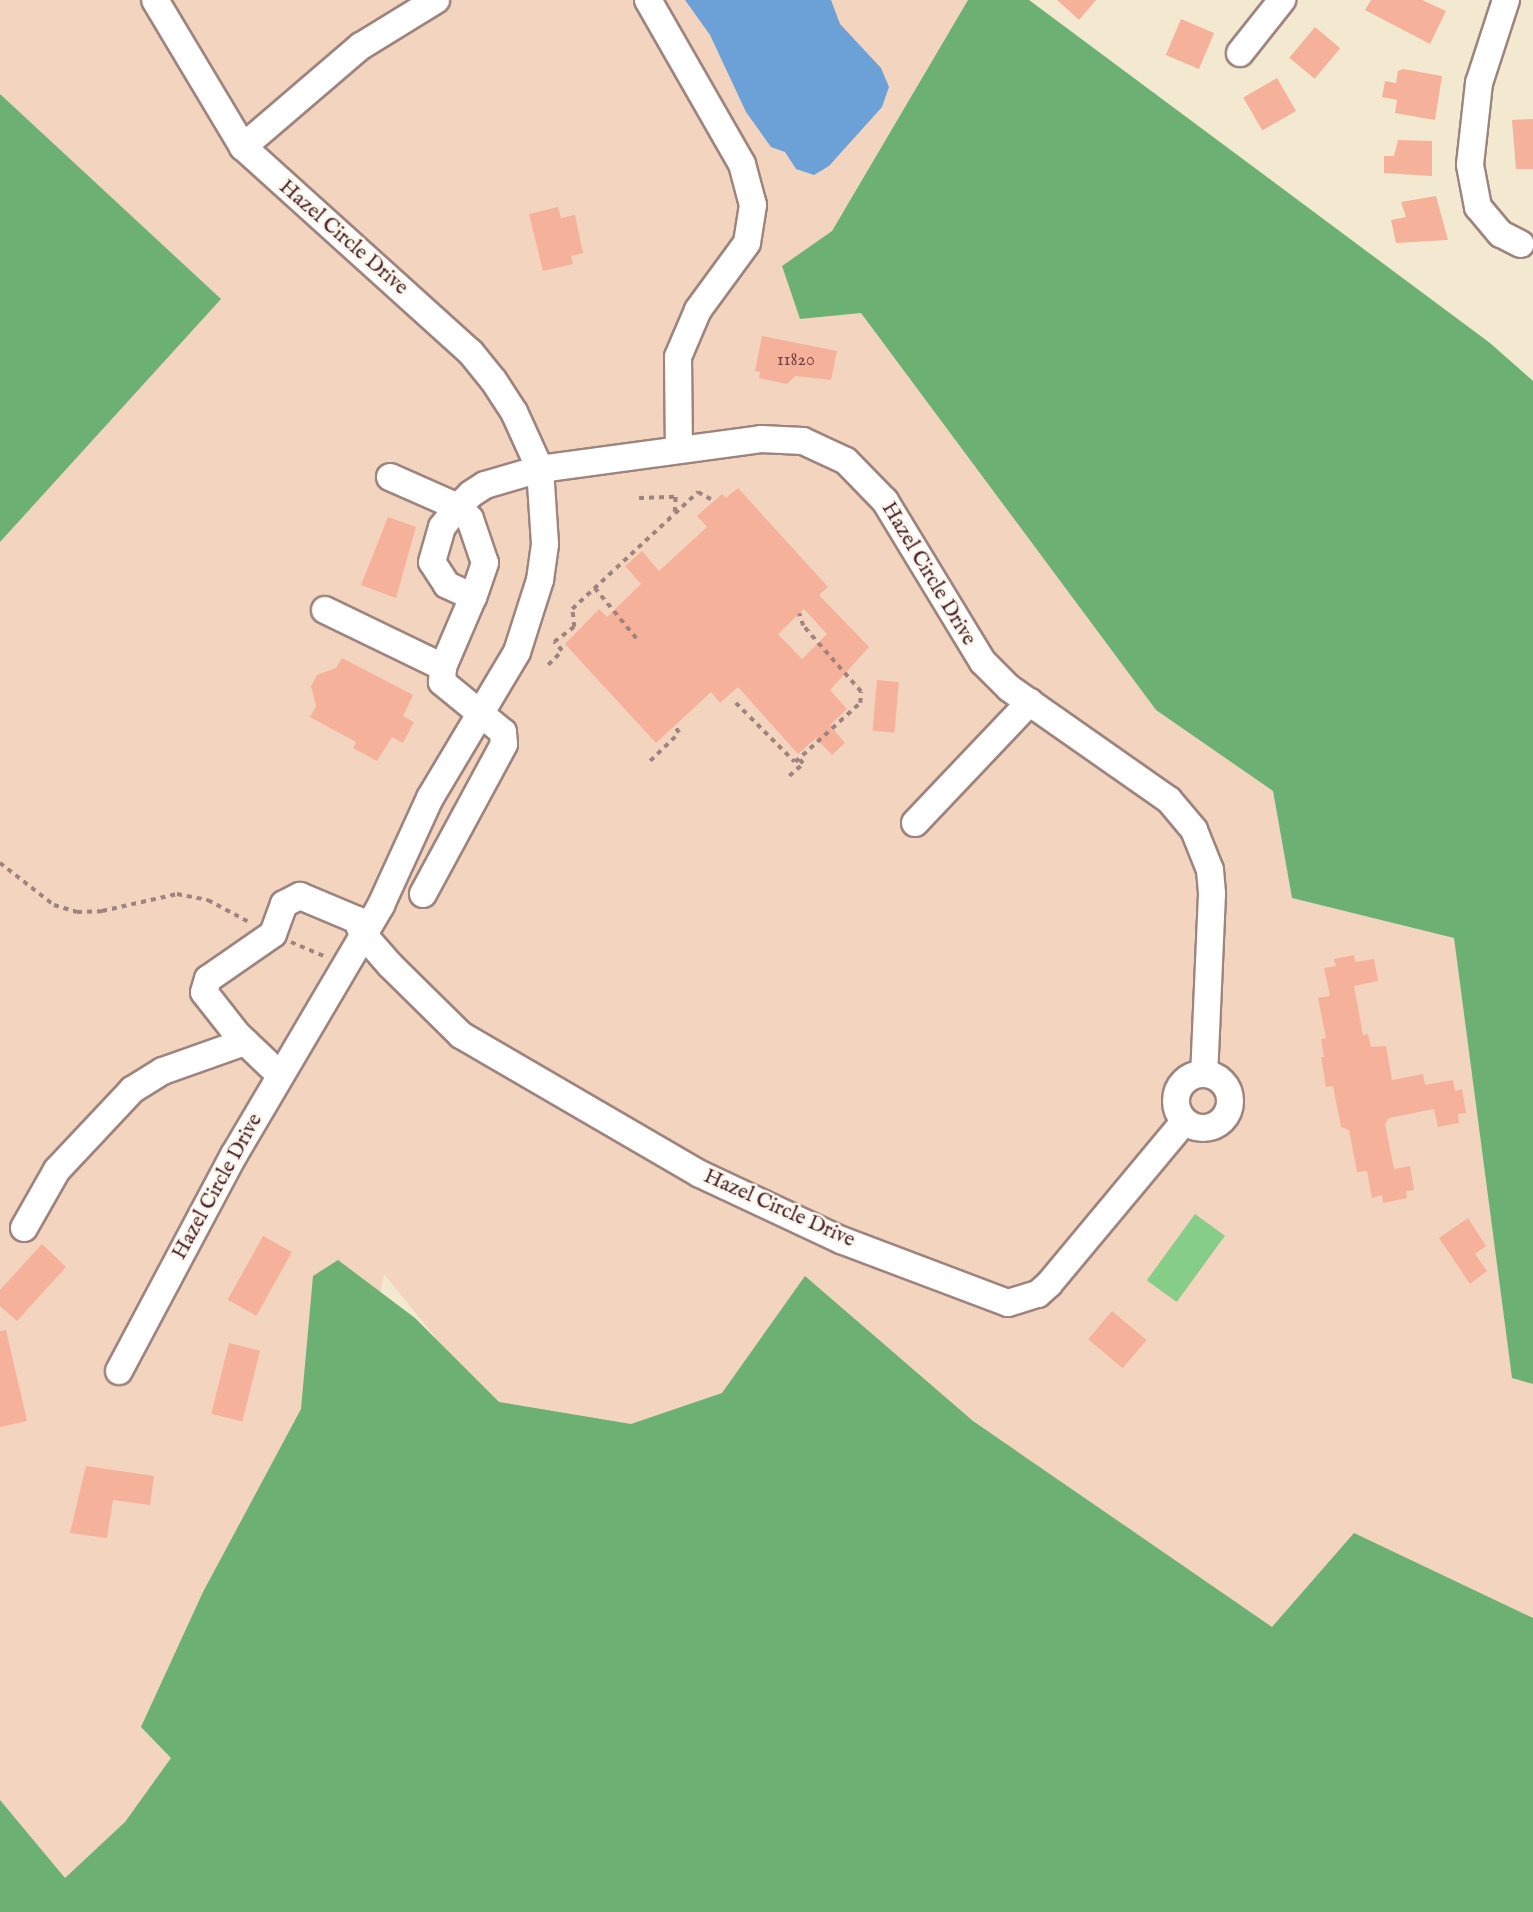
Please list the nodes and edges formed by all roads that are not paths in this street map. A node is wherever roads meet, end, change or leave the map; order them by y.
1 (155, 0) edge
2 (436, 0) edge
3 (648, 0) edge
4 (1282, 0) edge
5 (1506, 0) edge
6 (1240, 53) dead end
7 (243, 147) junction
8 (1521, 244) dead end
9 (679, 449) junction
10 (540, 469) junction
11 (390, 477) dead end
12 (458, 507) junction
13 (473, 597) junction
14 (325, 610) dead end
15 (443, 667) junction
16 (1030, 702) junction
17 (480, 714) junction
18 (915, 823) dead end
19 (407, 846) junction
20 (440, 864) junction
21 (423, 894) dead end
22 (362, 933) junction
23 (245, 1042) junction
24 (1204, 1074) junction
25 (280, 1075) junction
26 (1184, 1122) junction
27 (24, 1228) dead end
28 (119, 1371) dead end

1 - 7 street, Hazel Circle Drive
2 - 7 street
3 - 9 street
4 - 6 street
5 - 8 street
7 - 10 street, Hazel Circle Drive
9 - 10 street, Hazel Circle Drive
9 - 16 street, Hazel Circle Drive
10 - 12 street
10 - 17 street, Hazel Circle Drive
11 - 12 street
12 - 13 street
12 - 13 street
13 - 15 street
14 - 15 street
15 - 17 street
16 - 18 street
16 - 24 street, Hazel Circle Drive
17 - 19 street, Hazel Circle Drive
17 - 20 street
19 - 20 street
19 - 22 street, Hazel Circle Drive
20 - 21 street
22 - 23 street
22 - 25 street, Hazel Circle Drive
22 - 26 street, Hazel Circle Drive
23 - 25 street
23 - 27 street
24 - 26 street
24 - 26 street
25 - 28 street, Hazel Circle Drive

